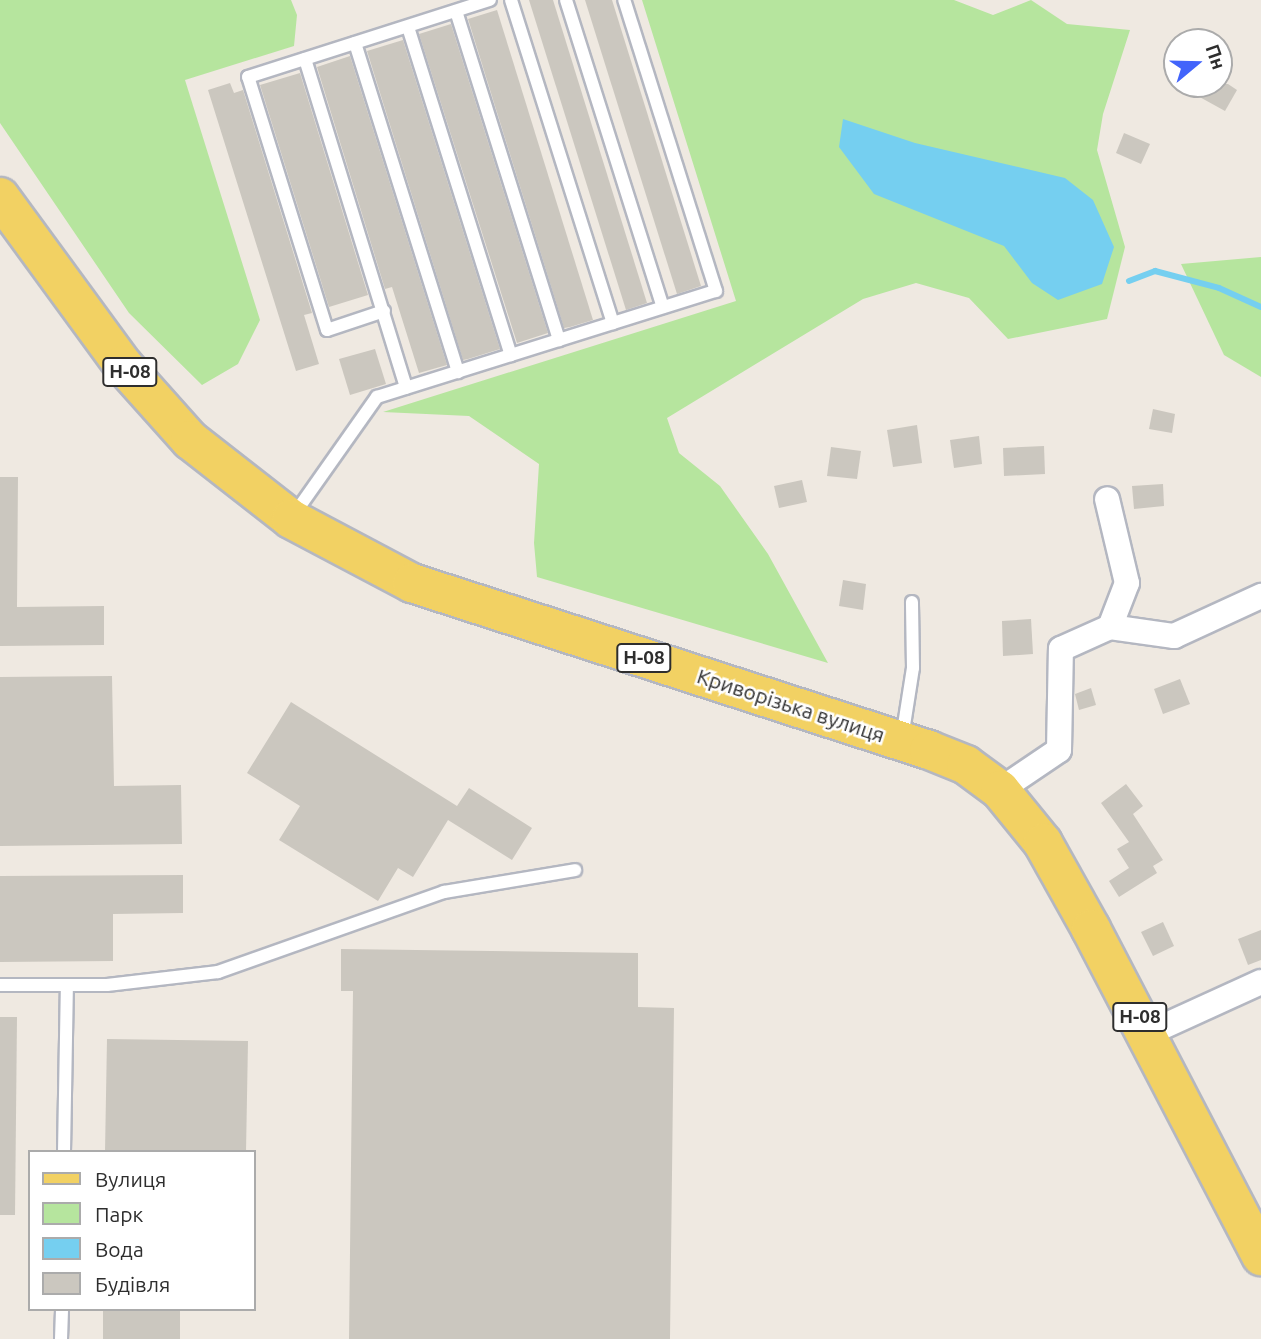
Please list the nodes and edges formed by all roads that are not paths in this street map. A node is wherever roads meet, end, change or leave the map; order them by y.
1 (490, 0) edge
2 (511, 0) edge
3 (566, 0) edge
4 (624, 0) edge
5 (456, 11) junction
6 (408, 27) junction
7 (355, 43) junction
8 (305, 59) junction
9 (0, 197) edge
10 (663, 307) junction
11 (384, 311) junction
12 (613, 323) junction
13 (559, 340) junction
14 (511, 355) junction
15 (458, 372) junction
16 (406, 388) junction
17 (1107, 499) dead end
18 (290, 519) junction
19 (1261, 596) edge
20 (912, 603) dead end
21 (1110, 627) junction
22 (901, 741) junction
23 (1000, 790) junction
24 (575, 870) dead end
25 (1261, 982) edge
26 (0, 985) edge
27 (67, 985) junction
28 (1149, 1033) junction
29 (64, 1150) edge
30 (1261, 1256) edge
31 (62, 1311) edge
32 (61, 1339) edge

1 - 5 lane
2 - 12 lane
3 - 10 lane
4 - 10 lane
5 - 6 lane
5 - 13 lane
6 - 7 lane
6 - 14 lane
7 - 8 lane
7 - 15 lane
8 - 11 lane
8 - 11 lane
9 - 18 main road, Криворізька вулиця / Н-08
10 - 12 lane
11 - 16 lane
12 - 13 lane
13 - 14 lane
14 - 15 lane
15 - 16 lane
16 - 18 lane
17 - 21 street
18 - 22 main road, Криворізька вулиця / Н-08
19 - 21 street
20 - 22 lane
21 - 23 street
22 - 23 main road, Криворізька вулиця / Н-08
23 - 28 main road, Криворізька вулиця / Н-08
24 - 27 lane
25 - 28 street
26 - 27 lane
27 - 29 lane
28 - 30 main road, Криворізька вулиця / Н-08
31 - 32 lane

